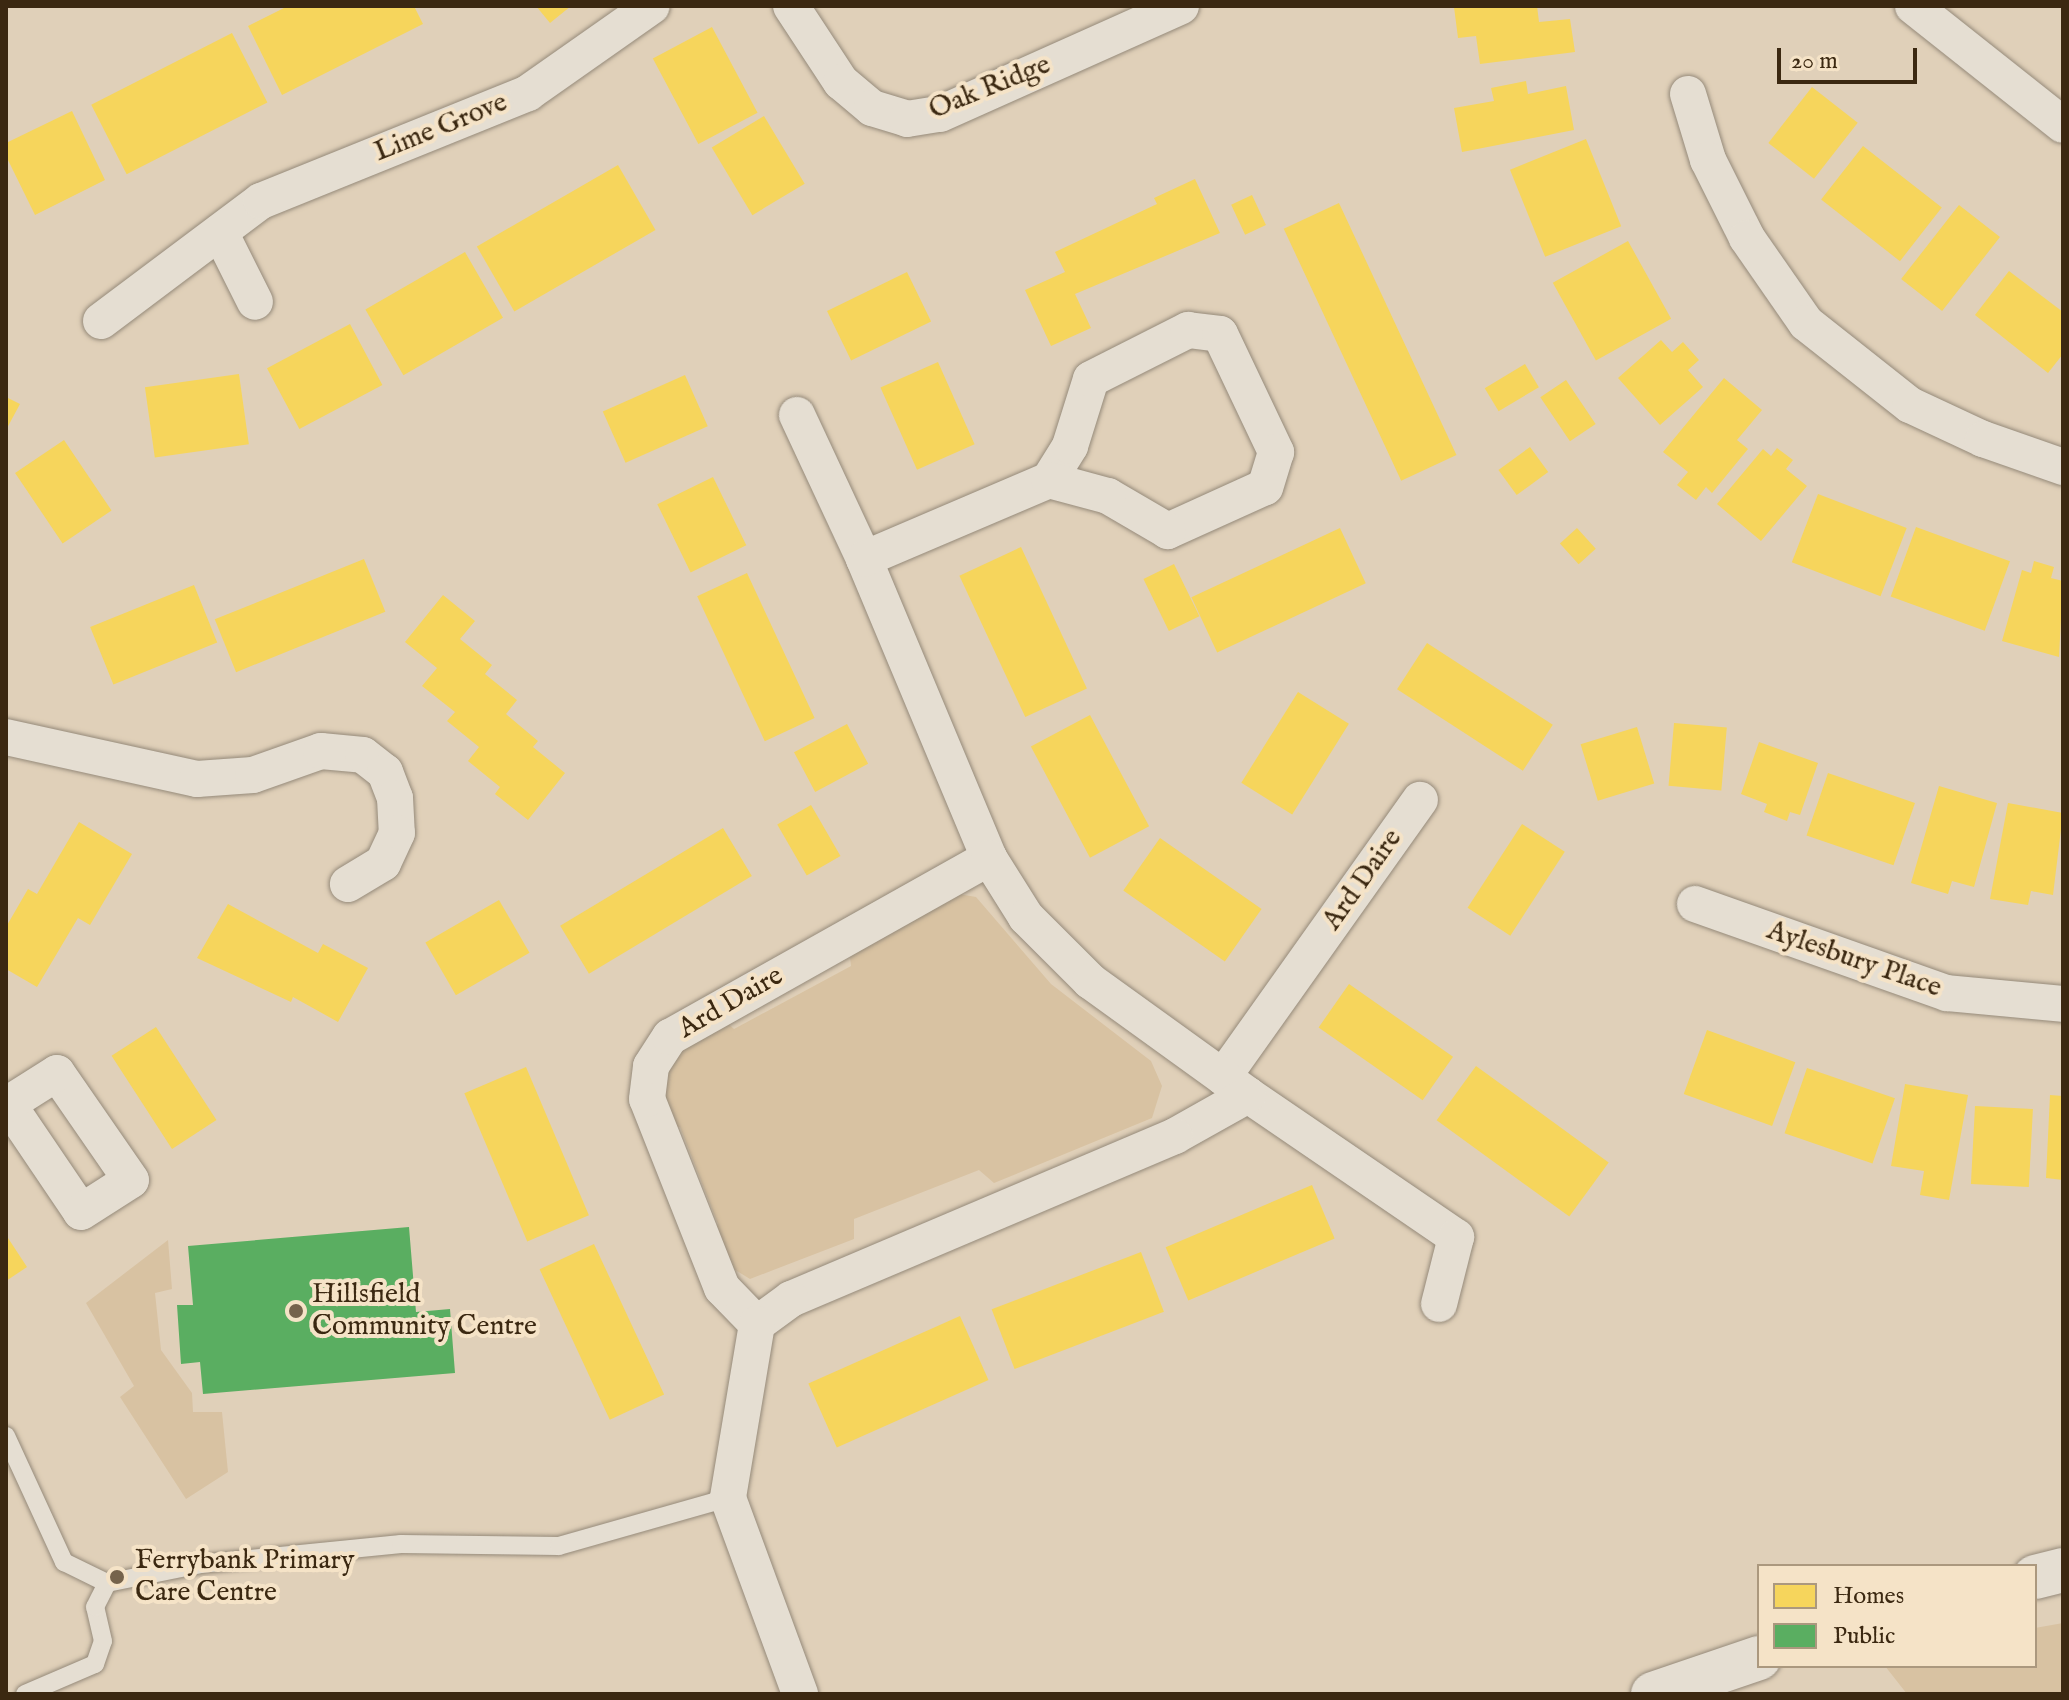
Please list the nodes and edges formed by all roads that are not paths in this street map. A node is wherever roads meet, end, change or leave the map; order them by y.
1 (652, 6) edge
2 (791, 6) edge
3 (1181, 6) edge
4 (1913, 6) edge
5 (1688, 94) dead end
6 (2063, 125) edge
7 (220, 232) junction
8 (255, 302) dead end
9 (101, 321) dead end
10 (797, 415) dead end
11 (2063, 467) edge
12 (1049, 480) junction
13 (864, 559) junction
14 (6, 737) edge
15 (1420, 800) dead end
16 (989, 858) junction
17 (348, 884) dead end
18 (1695, 904) dead end
19 (2063, 1004) edge
20 (1235, 1086) junction
21 (1439, 1304) dead end
22 (757, 1324) junction
23 (6, 1436) edge
24 (728, 1498) junction
25 (2063, 1570) edge
26 (2037, 1576) edge
27 (107, 1583) junction
28 (1757, 1659) edge
29 (25, 1694) edge
30 (800, 1694) edge
31 (1653, 1694) edge

1 - 7 street, Lime Grove
2 - 3 street, Oak Ridge
4 - 6 street
5 - 11 street
7 - 8 street
7 - 9 street, Lime Grove
10 - 13 street
12 - 12 street
12 - 13 street
13 - 16 street
14 - 17 street
15 - 20 street, Ard Daire
16 - 20 street
16 - 22 street, Ard Daire
18 - 19 street, Aylesbury Place
20 - 21 street
20 - 22 street, Ard Daire
22 - 24 street
23 - 27 lane
24 - 27 lane
24 - 30 street
25 - 26 main road
27 - 29 lane
28 - 31 main road

